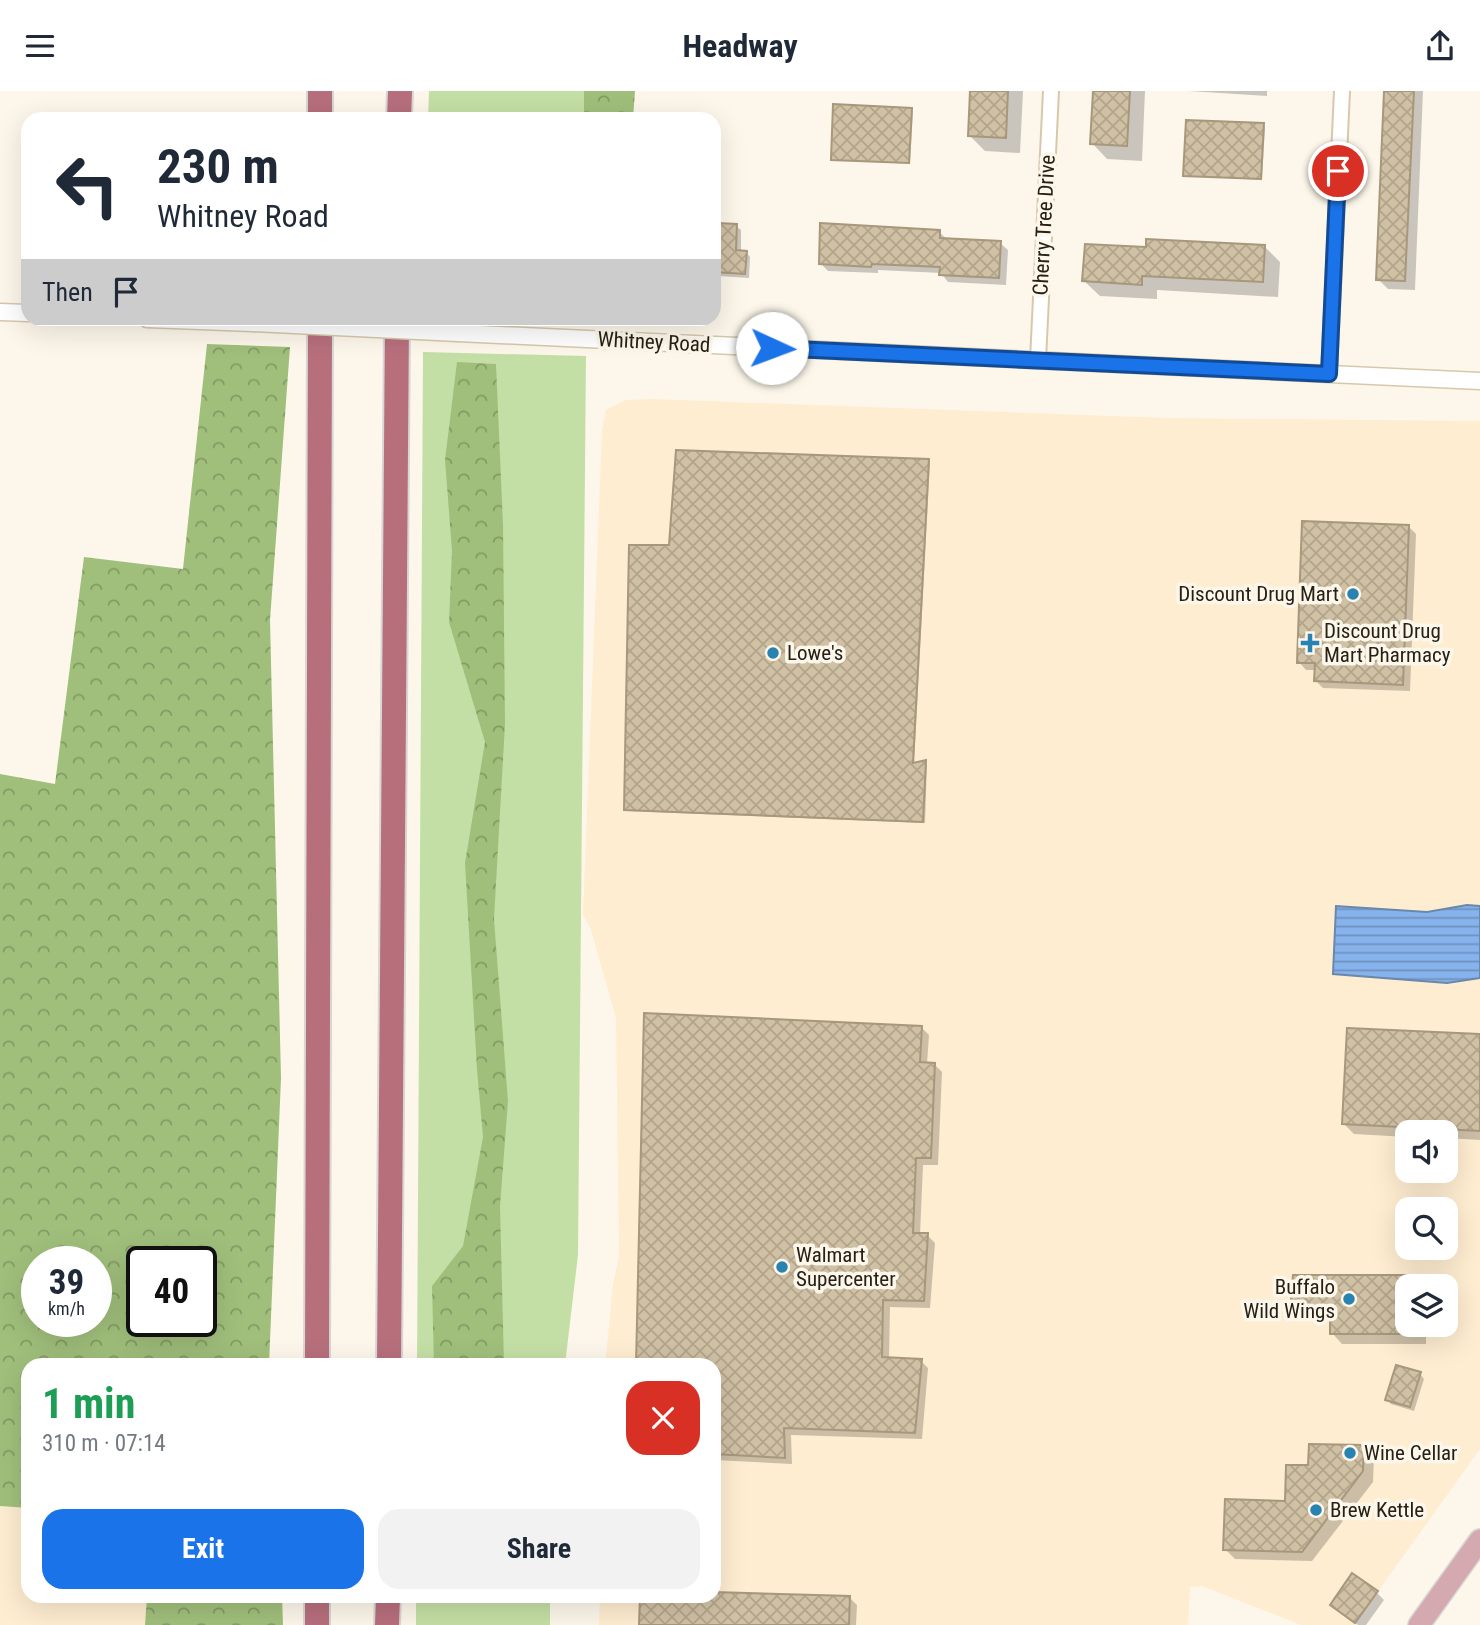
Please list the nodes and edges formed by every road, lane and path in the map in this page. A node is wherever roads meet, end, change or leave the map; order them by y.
1 (320, 91) edge
2 (400, 91) edge
3 (1051, 91) edge
4 (1342, 91) edge
5 (320, 112) edge
6 (400, 112) edge
7 (0, 312) edge
8 (21, 313) edge
9 (314, 326) edge
10 (320, 326) edge
11 (397, 326) edge
12 (1038, 360) junction
13 (1329, 374) junction
14 (1480, 381) edge
15 (317, 1358) edge
16 (389, 1358) edge
17 (1480, 1540) edge
18 (317, 1603) edge
19 (388, 1603) edge
20 (317, 1625) edge
21 (387, 1625) edge
22 (1419, 1625) edge

1 - 5 highway
2 - 6 highway
3 - 12 street, Cherry Tree Drive
4 - 13 street
7 - 8 street
9 - 12 street, Whitney Road, bridge
10 - 15 highway
11 - 16 highway
12 - 13 street, Whitney Road
13 - 14 street, Whitney Road
17 - 22 main road
18 - 20 highway
19 - 21 highway

